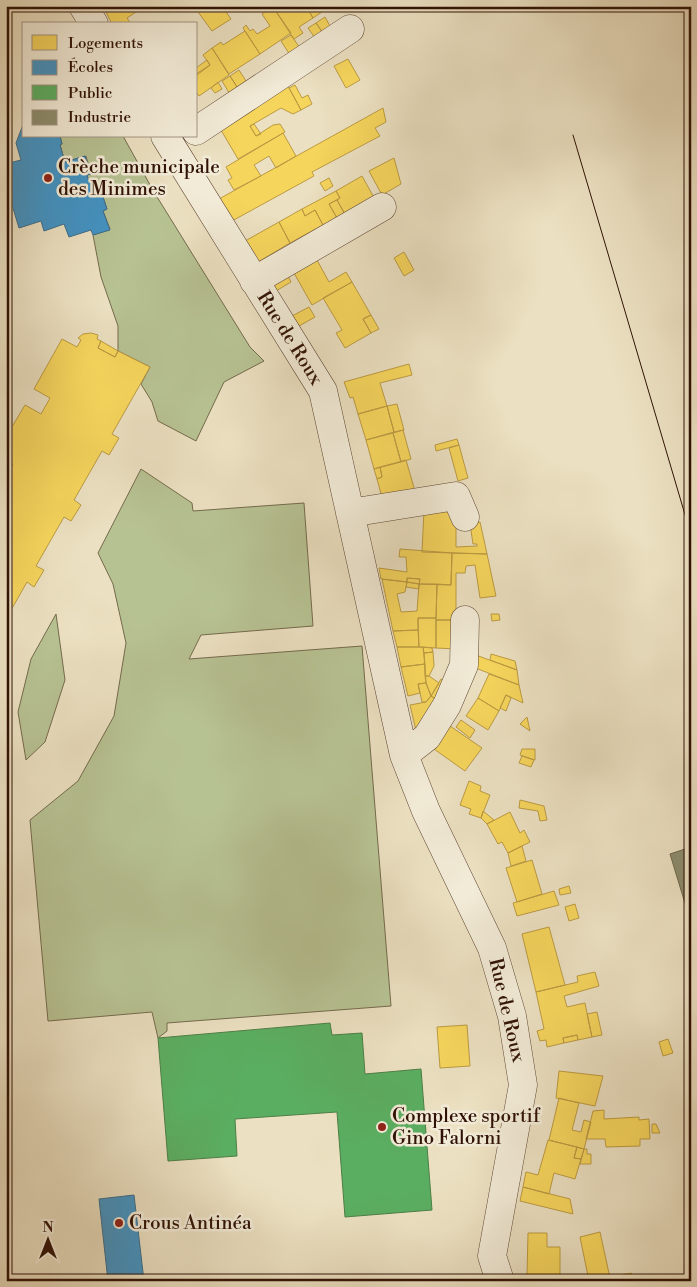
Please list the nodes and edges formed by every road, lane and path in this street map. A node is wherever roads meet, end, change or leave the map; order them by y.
1 (83, 6) edge
2 (93, 22) edge
3 (350, 30) dead end
4 (198, 130) edge
5 (175, 140) edge
6 (382, 207) dead end
7 (254, 281) junction
8 (350, 513) junction
9 (465, 517) dead end
10 (465, 620) dead end
11 (404, 755) junction
12 (500, 1281) edge

1 - 2 street
3 - 4 street
5 - 7 street, Rue de Roux
6 - 7 street, Rue de Roux
7 - 8 street, Rue de Roux
8 - 9 street
8 - 11 street, Rue de Roux
10 - 11 street
11 - 12 street, Rue de Roux

